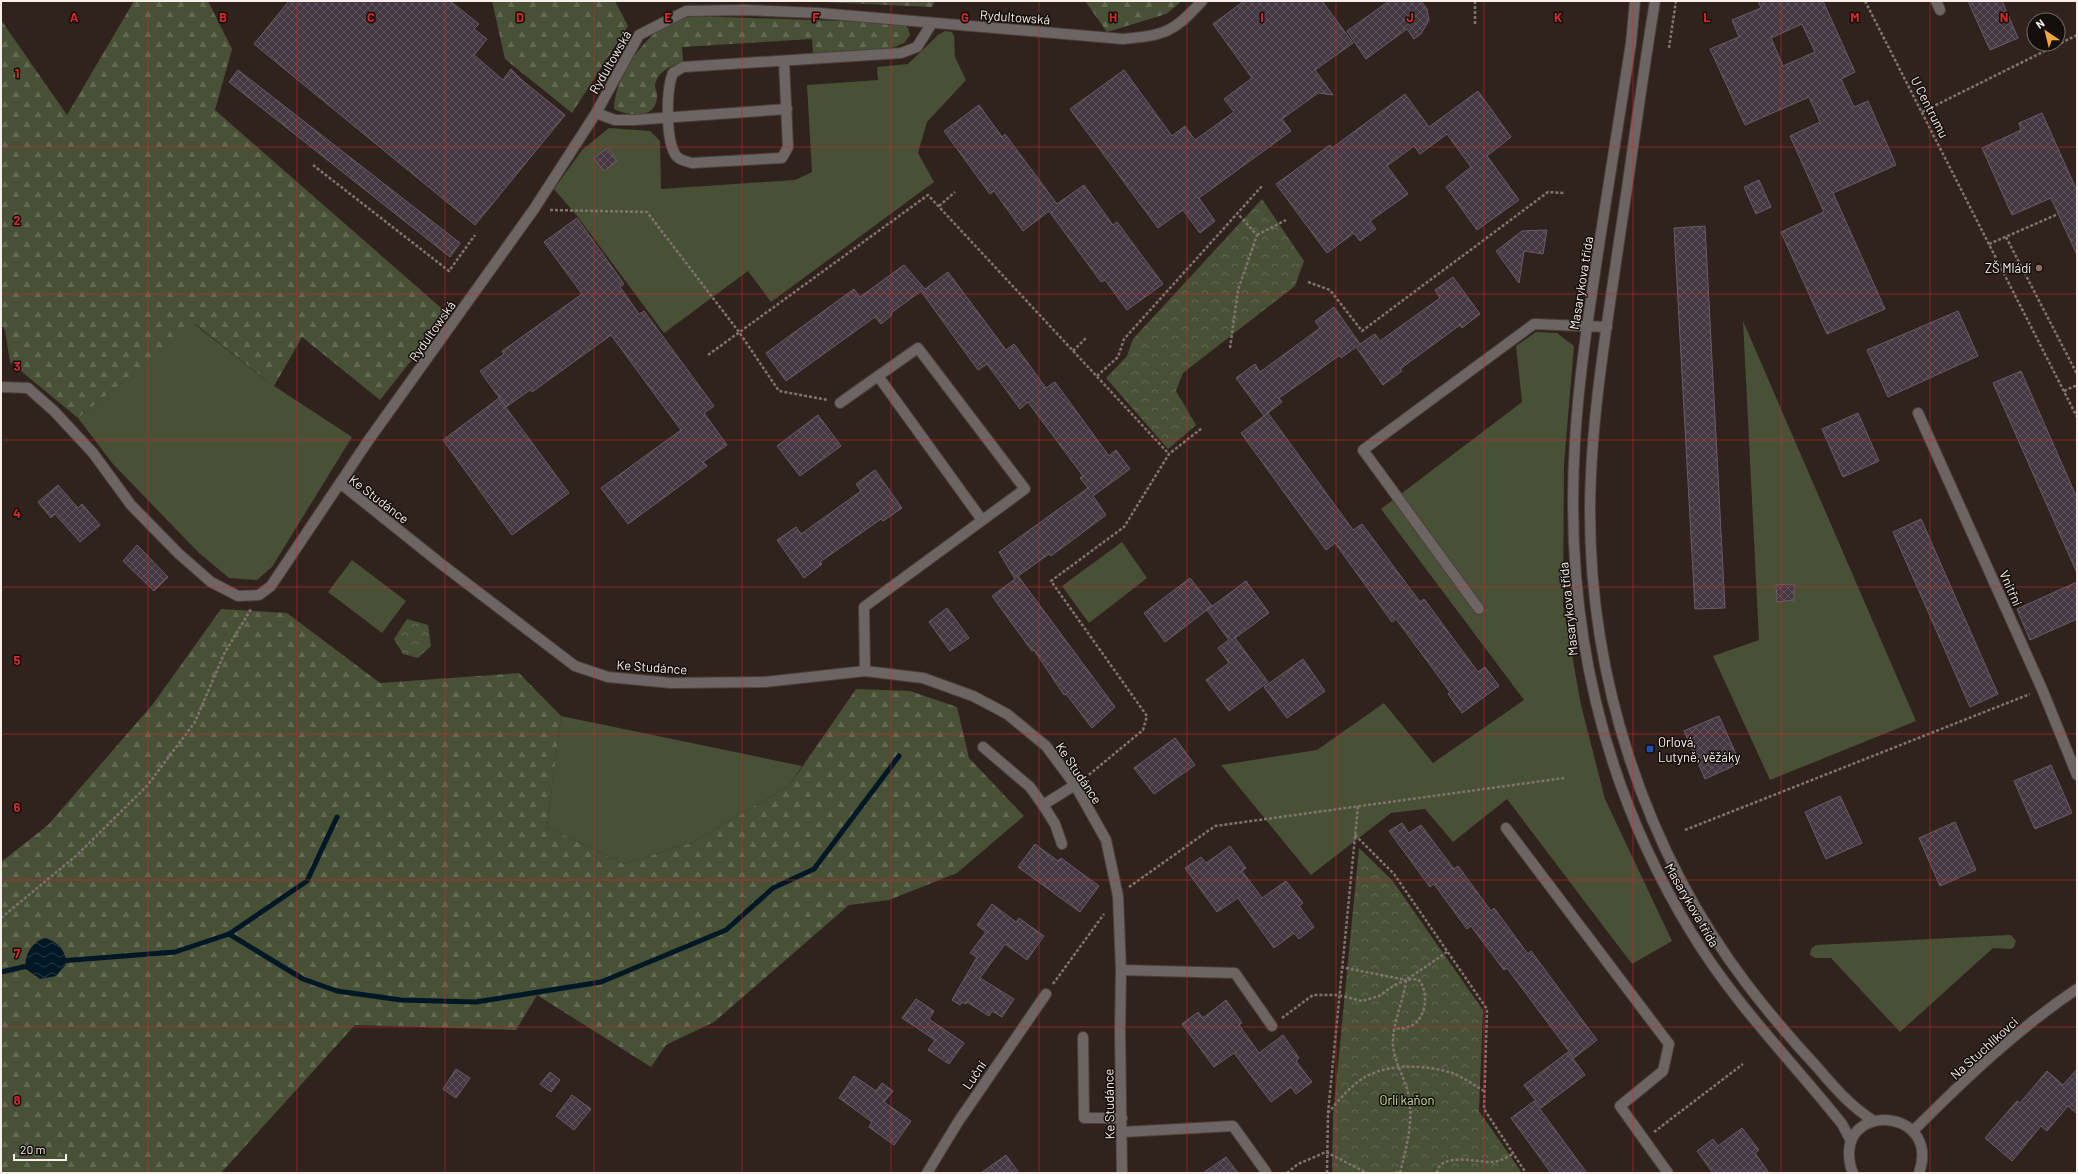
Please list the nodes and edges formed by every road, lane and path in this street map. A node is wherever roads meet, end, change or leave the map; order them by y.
1 (1202, 1) edge
2 (1475, 1) edge
3 (1635, 1) edge
4 (1655, 1) edge
5 (1676, 1) edge
6 (1865, 1) edge
7 (932, 23) junction
8 (1475, 25) dead end
9 (2077, 35) edge
10 (1669, 48) dead end
11 (784, 61) junction
12 (787, 109) junction
13 (1922, 112) junction
14 (596, 113) junction
15 (666, 117) junction
16 (313, 165) dead end
17 (1262, 186) dead end
18 (955, 192) dead end
19 (1564, 193) dead end
20 (938, 206) junction
21 (534, 209) junction
22 (1238, 214) junction
23 (2058, 214) dead end
24 (1286, 220) dead end
25 (1257, 234) junction
26 (475, 235) dead end
27 (2006, 237) junction
28 (1989, 244) junction
29 (1308, 282) dead end
30 (1587, 326) junction
31 (1607, 327) junction
32 (739, 332) junction
33 (1086, 338) dead end
34 (1230, 348) dead end
35 (1073, 350) junction
36 (708, 355) dead end
37 (2077, 374) edge
38 (878, 376) junction
39 (1097, 376) junction
40 (2077, 384) edge
41 (1, 387) edge
42 (2064, 391) junction
43 (840, 403) joint
44 (1918, 413) dead end
45 (2077, 417) edge
46 (1202, 428) dead end
47 (1169, 454) junction
48 (340, 483) junction
49 (982, 520) junction
50 (259, 595) junction
51 (1479, 609) dead end
52 (865, 671) junction
53 (2042, 689) junction
54 (984, 748) dead end
55 (2077, 775) edge
56 (1564, 778) dead end
57 (1075, 786) junction
58 (1043, 806) junction
59 (1358, 806) junction
60 (1506, 828) dead end
61 (1685, 830) dead end
62 (1355, 835) junction
63 (1062, 844) dead end
64 (1118, 896) junction
65 (1, 918) edge
66 (1447, 952) junction
67 (1341, 968) junction
68 (1121, 970) junction
69 (1406, 980) junction
70 (2077, 990) edge
71 (1046, 994) joint
72 (1338, 996) junction
73 (1272, 1026) joint
74 (1394, 1029) junction
75 (1083, 1037) dead end
76 (1742, 1064) dead end
77 (1399, 1068) junction
78 (1484, 1091) junction
79 (1328, 1113) junction
80 (1122, 1118) junction
81 (1874, 1121) junction
82 (1913, 1131) junction
83 (1123, 1132) junction
84 (1644, 1140) junction
85 (1851, 1141) junction
86 (1326, 1152) junction
87 (1513, 1154) junction
88 (1266, 1172) dead end
89 (1400, 1172) edge
90 (927, 1173) edge
91 (1122, 1173) edge
92 (1287, 1173) edge
93 (1327, 1173) edge
94 (1367, 1173) edge
95 (1395, 1173) edge
96 (1437, 1173) edge
97 (1526, 1173) edge
98 (1668, 1173) edge
99 (1853, 1173) edge
100 (1918, 1173) edge

1 - 7 street, Rydultowská
2 - 8 path
3 - 30 street, Masarykova třída
4 - 31 street, Masarykova třída
5 - 10 path
6 - 13 path, U Centrumu
7 - 11 street
7 - 14 street, Rydultowská
9 - 13 path
11 - 12 street
11 - 15 street
12 - 15 street
12 - 15 street
13 - 28 path, U Centrumu
14 - 15 street
14 - 21 street, Rydultowská
16 - 26 path
17 - 22 path
18 - 20 path
19 - 29 path
20 - 32 path
20 - 35 path
21 - 32 path
21 - 48 street, Rydultowská
22 - 25 path
22 - 39 path
23 - 27 path
24 - 25 path
25 - 34 path
27 - 28 path
27 - 37 path
28 - 42 path, U Centrumu
30 - 31 street
30 - 51 street
30 - 85 street, Masarykova třída
31 - 81 street, Masarykova třída
32 - 36 path
32 - 43 path
33 - 35 path
35 - 39 path
38 - 43 street
38 - 49 street
38 - 49 street
39 - 47 path
40 - 42 path
41 - 50 street
42 - 45 path, U Centrumu
44 - 53 street, Vnitřní
46 - 47 path
47 - 57 path
48 - 50 street, Ke Studánce
48 - 52 street, Ke Studánce
49 - 52 street
50 - 65 path
52 - 57 street, Ke Studánce
53 - 55 street, Vnitřní
53 - 61 path
54 - 58 street
56 - 59 path
57 - 58 street
57 - 64 street, Ke Studánce
58 - 63 street
59 - 62 path
59 - 64 path
60 - 84 street
62 - 66 path
62 - 67 path
64 - 68 street, Ke Studánce
64 - 71 path
66 - 69 path
66 - 78 path
67 - 69 path
67 - 72 path
68 - 73 street
68 - 80 street, Ke Studánce
69 - 72 path
69 - 74 path
69 - 74 path
70 - 82 street, Na Stuchlíkovci
71 - 90 street, Luční
72 - 73 path
72 - 79 path
74 - 77 path
75 - 80 street
76 - 84 path
77 - 78 path
77 - 79 path
77 - 89 path
78 - 87 path
79 - 86 path
80 - 83 street, Ke Studánce
81 - 82 street
81 - 85 street
82 - 100 street
83 - 88 street
83 - 91 street, Ke Studánce
84 - 98 street
85 - 99 street
86 - 92 path
86 - 93 path
86 - 94 path
87 - 96 path
87 - 97 path
89 - 95 path

